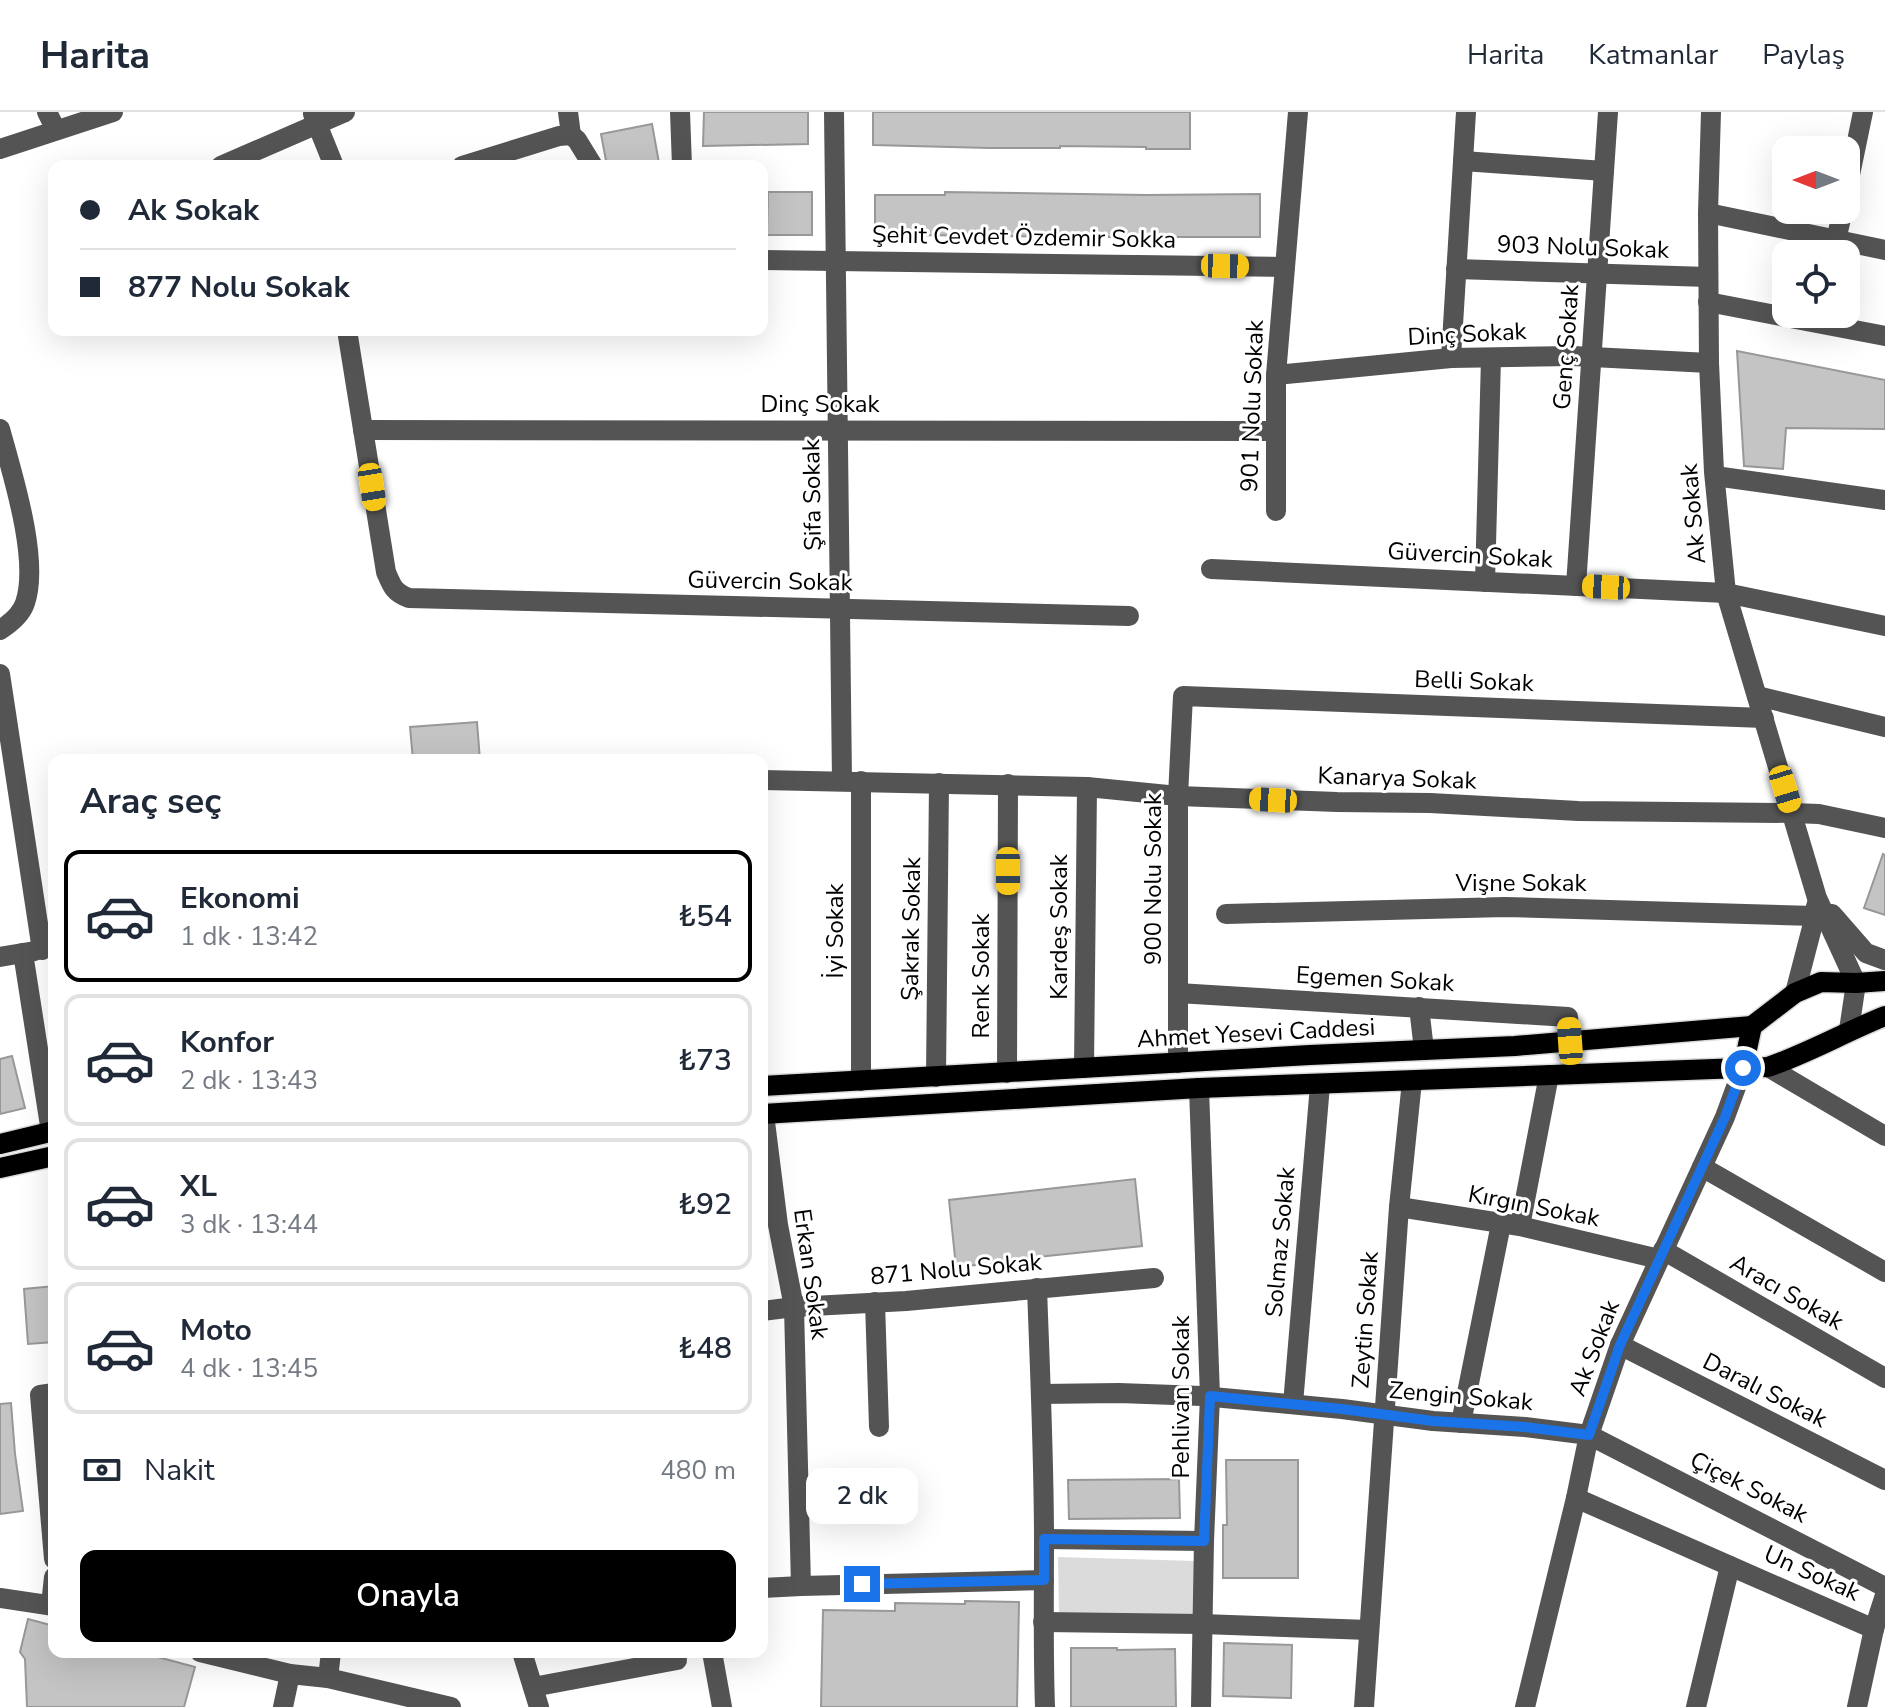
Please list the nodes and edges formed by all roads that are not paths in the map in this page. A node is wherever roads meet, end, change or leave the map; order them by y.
1 (113, 112) edge
2 (345, 112) edge
3 (568, 112) edge
4 (680, 112) edge
5 (834, 112) edge
6 (1298, 112) edge
7 (1466, 112) edge
8 (1608, 112) edge
9 (1711, 112) edge
10 (1863, 112) edge
11 (315, 118) edge
12 (52, 121) edge
13 (571, 135) junction
14 (1858, 136) edge
15 (0, 149) edge
16 (233, 160) edge
17 (332, 160) edge
18 (481, 160) edge
19 (589, 160) edge
20 (682, 160) edge
21 (1463, 161) junction
22 (1604, 171) junction
23 (1708, 213) junction
24 (1840, 224) edge
25 (1836, 240) joint
26 (1860, 245) edge
27 (1885, 250) edge
28 (768, 260) edge
29 (836, 260) junction
30 (1285, 267) junction
31 (1456, 269) junction
32 (1597, 274) junction
33 (1708, 277) junction
34 (1708, 302) junction
35 (348, 336) edge
36 (1885, 336) edge
37 (1591, 357) junction
38 (1451, 358) junction
39 (1491, 358) junction
40 (1709, 363) junction
41 (1276, 375) junction
42 (0, 429) edge
43 (363, 430) junction
44 (838, 430) junction
45 (1276, 431) junction
46 (1715, 476) junction
47 (1885, 500) edge
48 (1276, 511) dead end
49 (1211, 569) dead end
50 (1485, 582) junction
51 (1576, 586) junction
52 (1726, 593) junction
53 (840, 609) junction
54 (1129, 616) dead end
55 (1885, 626) edge
56 (0, 630) edge
57 (0, 674) edge
58 (1183, 696) joint
59 (1757, 696) junction
60 (1764, 718) junction
61 (1885, 727) edge
62 (8, 780) edge
63 (768, 780) edge
64 (852, 781) junction
65 (939, 783) junction
66 (1008, 784) junction
67 (1087, 787) junction
68 (1178, 796) junction
69 (1792, 813) junction
70 (1885, 828) edge
71 (1816, 907) junction
72 (1226, 914) dead end
73 (39, 950) edge
74 (0, 957) edge
75 (1885, 960) edge
76 (1885, 981) edge
77 (1856, 983) junction
78 (1178, 993) junction
79 (1795, 993) junction
80 (1419, 1007) junction
81 (1885, 1016) edge
82 (1752, 1026) junction
83 (1849, 1030) junction
84 (1570, 1041) junction
85 (1424, 1050) junction
86 (1178, 1063) junction
87 (48, 1067) edge
88 (1768, 1067) junction
89 (1084, 1068) junction
90 (1743, 1068) junction
91 (1007, 1073) junction
92 (1549, 1075) junction
93 (936, 1077) junction
94 (861, 1081) junction
95 (1412, 1081) junction
96 (1320, 1085) junction
97 (768, 1086) edge
98 (1199, 1088) junction
99 (768, 1114) edge
100 (48, 1133) edge
101 (1885, 1136) edge
102 (0, 1144) edge
103 (48, 1157) edge
104 (1702, 1167) junction
105 (0, 1168) edge
106 (768, 1193) edge
107 (1399, 1207) junction
108 (770, 1225) edge
109 (1510, 1225) junction
110 (1661, 1255) junction
111 (1885, 1272) edge
112 (1154, 1278) dead end
113 (1037, 1288) junction
114 (875, 1302) junction
115 (794, 1307) junction
116 (768, 1310) edge
117 (1620, 1345) junction
118 (1885, 1378) edge
119 (48, 1394) edge
120 (1041, 1394) junction
121 (1210, 1396) junction
122 (1293, 1404) junction
123 (1384, 1415) junction
124 (1461, 1423) junction
125 (879, 1427) dead end
126 (1589, 1435) junction
127 (1885, 1480) edge
128 (48, 1489) edge
129 (1576, 1498) junction
130 (1044, 1539) junction
131 (1204, 1541) junction
132 (1730, 1566) junction
133 (1044, 1580) junction
134 (801, 1586) junction
135 (1885, 1587) edge
136 (768, 1588) edge
137 (1885, 1595) edge
138 (0, 1598) edge
139 (48, 1605) edge
140 (1043, 1622) junction
141 (1202, 1624) junction
142 (1874, 1629) junction
143 (1369, 1630) junction
144 (225, 1658) edge
145 (330, 1658) edge
146 (524, 1658) edge
147 (670, 1658) edge
148 (713, 1658) edge
149 (290, 1674) junction
150 (328, 1678) junction
151 (536, 1697) edge
152 (283, 1707) edge
153 (451, 1707) edge
154 (722, 1707) edge
155 (1045, 1707) edge
156 (1201, 1707) edge
157 (1364, 1707) edge
158 (1525, 1707) edge
159 (1696, 1707) edge
160 (1857, 1707) edge

1 - 12 street
2 - 11 street
3 - 13 street
4 - 20 street
5 - 29 street, Şifa Sokak
6 - 30 street, 901 Nolu Sokak
7 - 21 street
8 - 22 street, Genç Sokak
9 - 23 street, Ak Sokak
10 - 14 street
11 - 16 street
11 - 17 street
12 - 15 street
13 - 18 street
13 - 19 street
21 - 22 street
21 - 31 street
22 - 32 street, Genç Sokak
23 - 25 street
23 - 33 street, Ak Sokak
24 - 25 street
26 - 27 street
28 - 29 street, Şehit Cevdet Özdemir Sokka
29 - 30 street, Şehit Cevdet Özdemir Sokka
29 - 44 street, Şifa Sokak
30 - 41 street, 901 Nolu Sokak
31 - 32 street, 903 Nolu Sokak
31 - 38 street
32 - 33 street, 903 Nolu Sokak
32 - 37 street, Genç Sokak
33 - 34 street, Ak Sokak
34 - 36 street
34 - 40 street, Ak Sokak
35 - 43 street
37 - 39 street, Dinç Sokak
37 - 40 street, Dinç Sokak
37 - 51 street, Genç Sokak
38 - 39 street, Dinç Sokak
38 - 41 street, Dinç Sokak
39 - 50 street
40 - 46 street, Ak Sokak
41 - 45 street, 901 Nolu Sokak
42 - 56 street
43 - 44 street, Dinç Sokak
43 - 53 street, Güvercin Sokak
44 - 45 street, Dinç Sokak
44 - 53 street, Şifa Sokak
45 - 48 street, 901 Nolu Sokak
46 - 47 street
46 - 52 street, Ak Sokak
49 - 50 street, Güvercin Sokak
50 - 51 street, Güvercin Sokak
51 - 52 street, Güvercin Sokak
52 - 55 street, Güvercin Sokak
52 - 59 street, Ak Sokak
53 - 54 street, Güvercin Sokak
53 - 64 street, Şifa Sokak
57 - 62 street
58 - 60 street, Belli Sokak
58 - 68 street, 900 Nolu Sokak
59 - 60 street, Ak Sokak
59 - 61 street
60 - 69 street, Ak Sokak
62 - 73 street
63 - 64 street, Kanarya Sokak
64 - 65 street, Kanarya Sokak
64 - 94 street, İyi Sokak
65 - 66 street, Kanarya Sokak
65 - 93 street, Şakrak Sokak
66 - 67 street, Kanarya Sokak
66 - 91 street, Renk Sokak
67 - 68 street, Kanarya Sokak
67 - 89 street, Kardeş Sokak
68 - 69 street, Kanarya Sokak
68 - 78 street, 900 Nolu Sokak
69 - 70 street, Kanarya Sokak
69 - 71 street, Ak Sokak
71 - 72 street, Vişne Sokak
71 - 75 street
71 - 77 street, Ak Sokak
71 - 79 street
73 - 74 street
73 - 87 street
76 - 77 main road
77 - 79 main road
77 - 83 street
78 - 80 street, Egemen Sokak
78 - 86 street, 900 Nolu Sokak
79 - 82 main road
80 - 84 street, Egemen Sokak
80 - 85 street
81 - 83 main road
82 - 84 main road, Ahmet Yesevi Caddesi
82 - 90 main road
83 - 88 main road
84 - 85 main road, Ahmet Yesevi Caddesi
85 - 86 main road, Ahmet Yesevi Caddesi
86 - 89 main road, Ahmet Yesevi Caddesi
88 - 90 main road
88 - 101 street
89 - 91 main road, Ahmet Yesevi Caddesi
90 - 92 main road
90 - 104 street, Ak Sokak
91 - 93 main road, Ahmet Yesevi Caddesi
92 - 95 main road
92 - 109 street
93 - 94 main road, Ahmet Yesevi Caddesi
94 - 97 main road, Ahmet Yesevi Caddesi
95 - 96 main road
95 - 107 street, Zeytin Sokak
96 - 98 main road
96 - 122 street, Solmaz Sokak
98 - 99 main road
98 - 121 street, Pehlivan Sokak
100 - 102 main road
103 - 105 main road
104 - 110 street, Ak Sokak
104 - 111 street
106 - 108 street, Erkan Sokak
107 - 109 street, Kırgın Sokak
107 - 123 street, Zeytin Sokak
108 - 115 street, Erkan Sokak
109 - 110 street, Kırgın Sokak
109 - 124 street
110 - 117 street, Ak Sokak
110 - 118 street, Aracı Sokak
112 - 113 street, 871 Nolu Sokak
113 - 114 street, 871 Nolu Sokak
113 - 120 street
114 - 115 street, 871 Nolu Sokak
114 - 125 street
115 - 116 street, 871 Nolu Sokak
115 - 134 street, Erkan Sokak
117 - 126 street, Ak Sokak
117 - 127 street, Daralı Sokak
119 - 128 street
120 - 121 street, Zengin Sokak
120 - 130 street
121 - 122 street, Zengin Sokak
121 - 131 street, Pehlivan Sokak
122 - 123 street, Zengin Sokak
123 - 124 street, Zengin Sokak
123 - 143 street, Zeytin Sokak
124 - 126 street, Zengin Sokak
126 - 129 street, Ak Sokak
126 - 135 street, Çiçek Sokak
129 - 132 street
129 - 158 street, Ak Sokak
130 - 131 street
130 - 133 street
131 - 141 street, Pehlivan Sokak
132 - 142 street, Un Sokak
132 - 159 street, Un Sokak
133 - 134 street
133 - 140 street
134 - 136 street
137 - 142 street
138 - 139 street
140 - 141 street
140 - 155 street
141 - 143 street
141 - 156 street, Pehlivan Sokak
142 - 160 street
143 - 157 street, Zeytin Sokak
144 - 149 street
145 - 150 street
146 - 151 street
147 - 151 street
148 - 154 street
149 - 150 street
149 - 152 street
150 - 153 street

